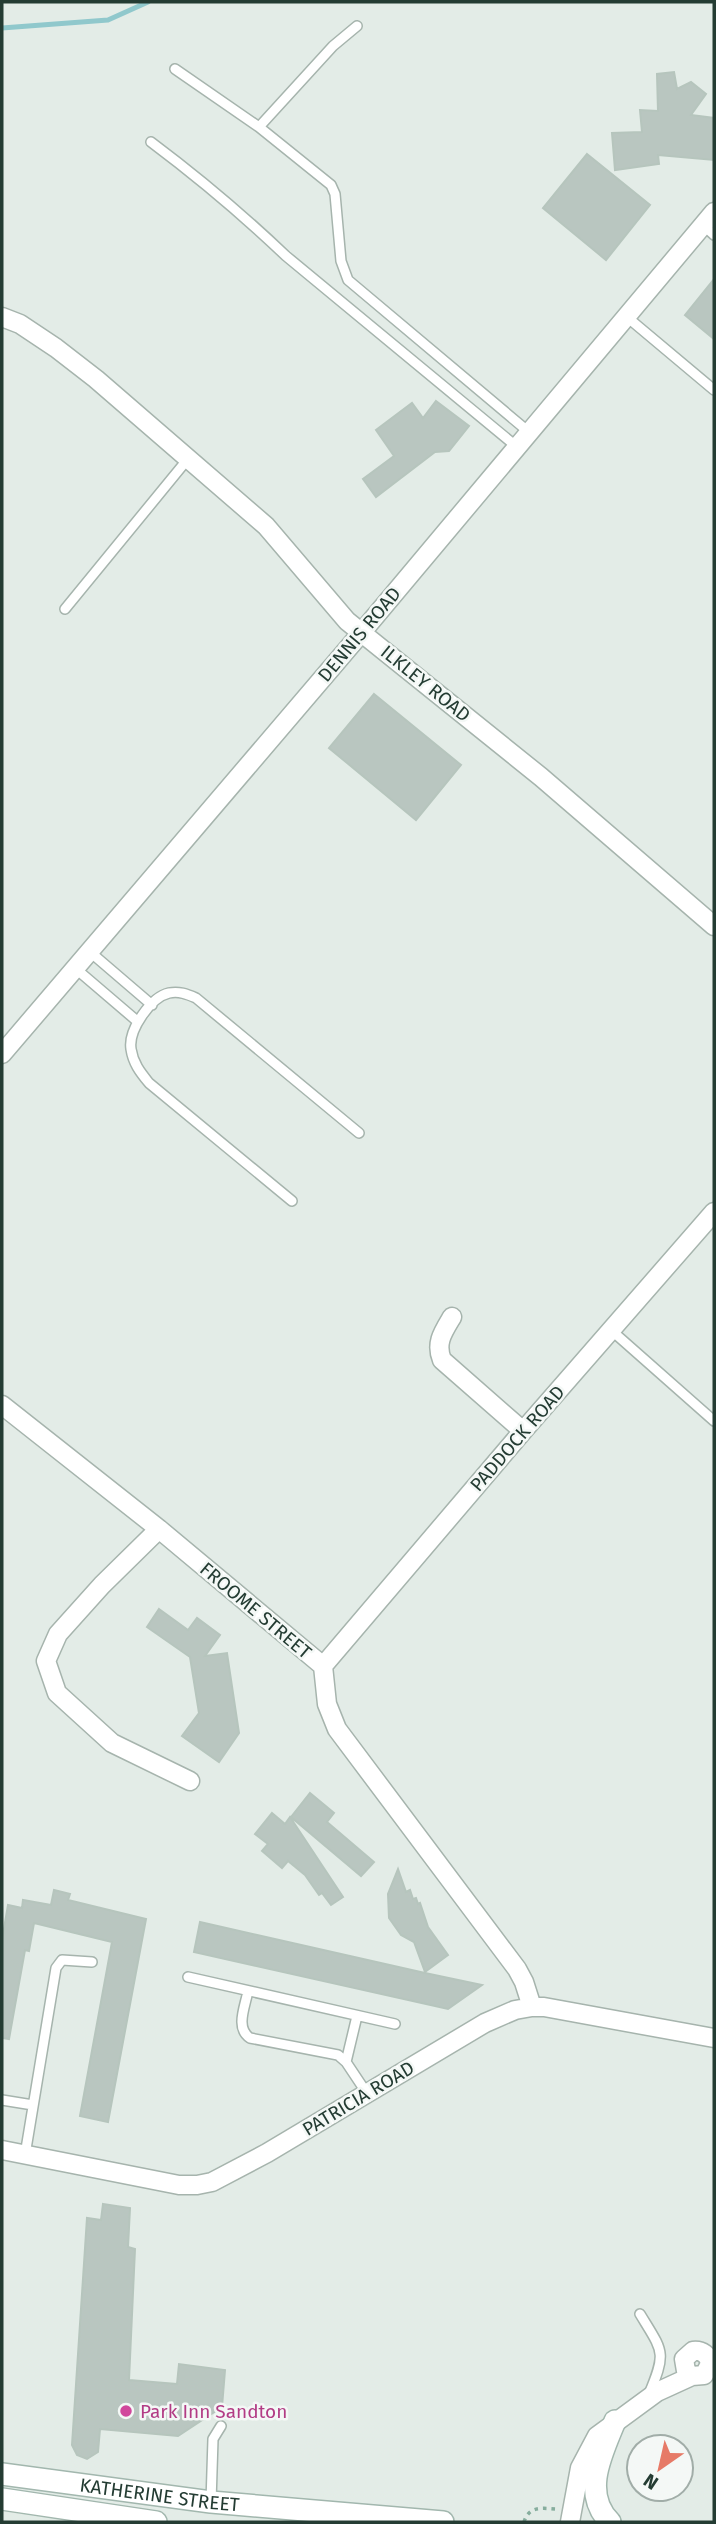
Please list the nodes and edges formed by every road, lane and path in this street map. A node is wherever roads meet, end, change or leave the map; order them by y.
1 (357, 26) dead end
2 (175, 69) dead end
3 (259, 127) junction
4 (151, 142) dead end
5 (711, 224) edge
6 (2, 317) edge
7 (627, 317) junction
8 (714, 390) edge
9 (530, 433) junction
10 (517, 447) junction
11 (187, 460) junction
12 (65, 609) dead end
13 (362, 632) junction
14 (714, 926) edge
15 (89, 951) junction
16 (75, 968) junction
17 (152, 1005) junction
18 (137, 1021) junction
19 (2, 1054) edge
20 (359, 1133) dead end
21 (292, 1201) dead end
22 (714, 1212) edge
23 (452, 1317) dead end
24 (611, 1330) junction
25 (2, 1405) edge
26 (714, 1421) edge
27 (523, 1431) junction
28 (159, 1529) junction
29 (323, 1666) junction
30 (190, 1781) dead end
31 (92, 1962) dead end
32 (188, 1977) dead end
33 (248, 1991) junction
34 (531, 2007) junction
35 (357, 2016) junction
36 (395, 2024) dead end
37 (714, 2038) edge
38 (346, 2062) junction
39 (366, 2092) junction
40 (2, 2100) edge
41 (33, 2105) junction
42 (2, 2150) edge
43 (25, 2155) junction
44 (640, 2314) dead end
45 (711, 2354) edge
46 (652, 2395) junction
47 (615, 2421) junction
48 (220, 2426) dead end
49 (2, 2474) edge
50 (2, 2500) edge
51 (211, 2501) junction
52 (571, 2516) edge
53 (156, 2522) edge
54 (443, 2522) edge
55 (524, 2522) edge
56 (610, 2522) edge

1 - 3 lane
2 - 3 lane
3 - 9 lane
4 - 10 lane
5 - 7 street, DENNIS ROAD
6 - 11 street, ILKLEY ROAD
7 - 8 lane
7 - 9 street, DENNIS ROAD
9 - 10 street, DENNIS ROAD
10 - 13 street, DENNIS ROAD
11 - 12 lane
11 - 13 street, ILKLEY ROAD
13 - 14 street, ILKLEY ROAD
13 - 15 street, DENNIS ROAD
15 - 16 street, DENNIS ROAD
15 - 17 lane
16 - 18 lane
16 - 19 street, DENNIS ROAD
17 - 18 lane
17 - 20 lane
18 - 21 lane
22 - 24 street, PADDOCK ROAD
23 - 27 street
24 - 26 lane
24 - 27 street, PADDOCK ROAD
25 - 28 street, FROOME STREET
27 - 29 street, PADDOCK ROAD
28 - 29 street, FROOME STREET
28 - 30 street
29 - 34 street, FROOME STREET
31 - 41 lane
32 - 33 lane
33 - 35 lane
33 - 38 lane
34 - 37 street, PATRICIA ROAD
34 - 39 street, PATRICIA ROAD
35 - 36 lane
35 - 38 lane
38 - 39 lane
39 - 43 street, PATRICIA ROAD
40 - 41 lane
41 - 43 lane
42 - 43 street, PATRICIA ROAD
44 - 46 lane
45 - 46 street
46 - 47 street
47 - 52 street
47 - 56 main road
48 - 51 lane
49 - 51 main road, KATHERINE STREET
50 - 53 main road, KATHERINE STREET
51 - 54 main road, KATHERINE STREET
52 - 55 path

